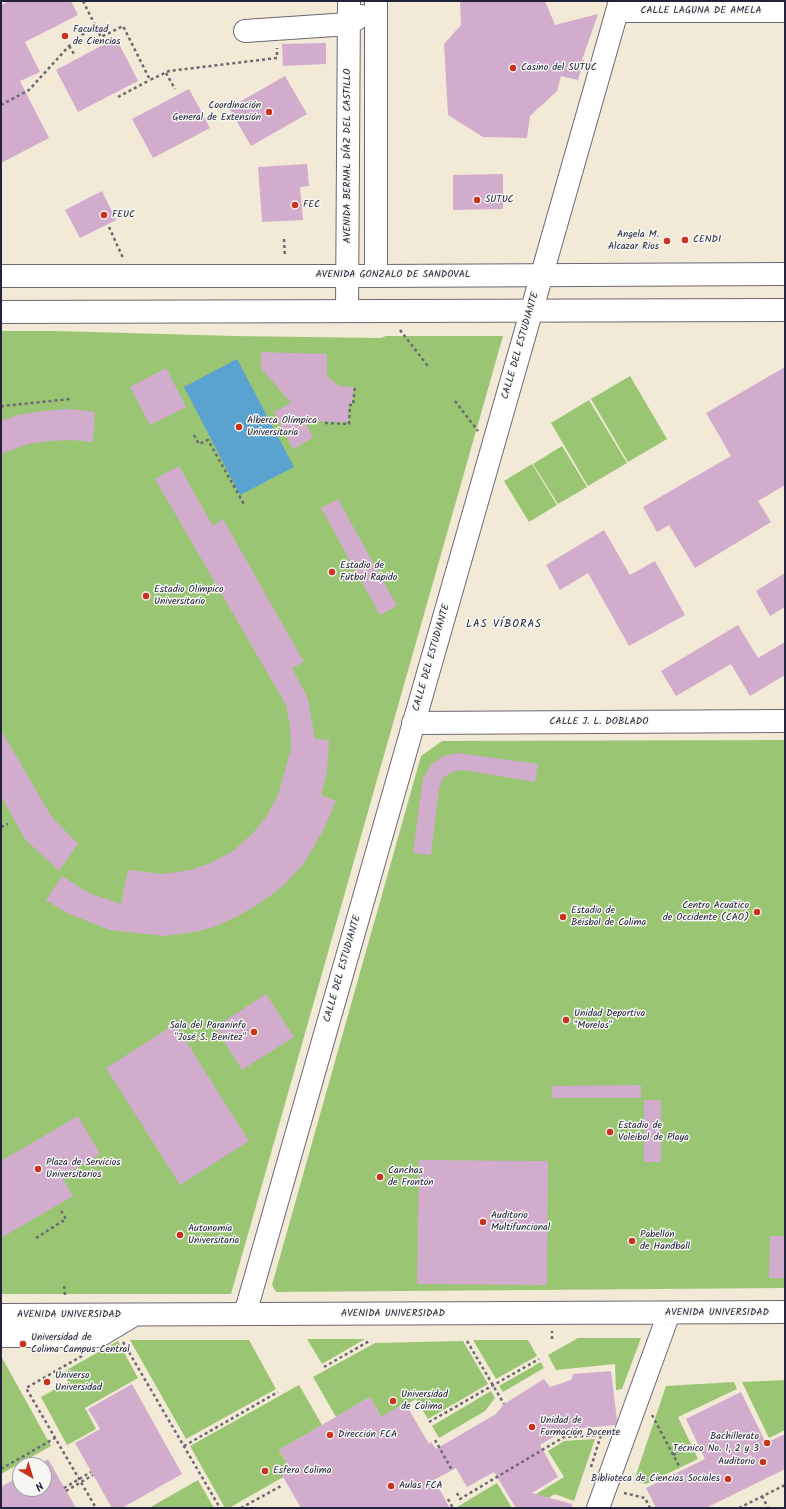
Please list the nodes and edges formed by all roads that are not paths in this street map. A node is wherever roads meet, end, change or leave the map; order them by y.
1 (349, 1) edge
2 (376, 4) edge
3 (619, 6) edge
4 (785, 11) edge
5 (349, 24) junction
6 (245, 31) dead end
7 (541, 274) junction
8 (785, 274) edge
9 (347, 275) junction
10 (1, 276) edge
11 (376, 276) junction
12 (785, 310) edge
13 (346, 311) junction
14 (1, 312) edge
15 (531, 312) junction
16 (785, 720) edge
17 (414, 723) junction
18 (782, 1312) edge
19 (668, 1313) junction
20 (245, 1314) junction
21 (1, 1315) edge
22 (135, 1315) junction
23 (1, 1336) edge
24 (598, 1508) edge

1 - 5 street, AVENIDA BERNAL DÍAZ DEL CASTILLO
2 - 5 street
2 - 11 street
3 - 4 street, CALLE LAGUNA DE AMELA
3 - 7 street, CALLE DEL ESTUDIANTE
5 - 6 street
5 - 9 street, AVENIDA BERNAL DÍAZ DEL CASTILLO
7 - 8 street, AVENIDA GONZALO DE SANDOVAL
7 - 11 street, AVENIDA GONZALO DE SANDOVAL
7 - 15 street, CALLE DEL ESTUDIANTE
9 - 10 street, AVENIDA GONZALO DE SANDOVAL
9 - 11 street, AVENIDA GONZALO DE SANDOVAL
9 - 13 street, AVENIDA BERNAL DÍAZ DEL CASTILLO
12 - 15 street
13 - 14 street
13 - 15 street
15 - 17 street, CALLE DEL ESTUDIANTE
16 - 17 street, CALLE J. L. DOBLADO
17 - 20 street, CALLE DEL ESTUDIANTE
18 - 19 street, AVENIDA UNIVERSIDAD
19 - 20 street, AVENIDA UNIVERSIDAD
19 - 24 street
20 - 22 street, AVENIDA UNIVERSIDAD
21 - 22 street, AVENIDA UNIVERSIDAD
22 - 23 street

